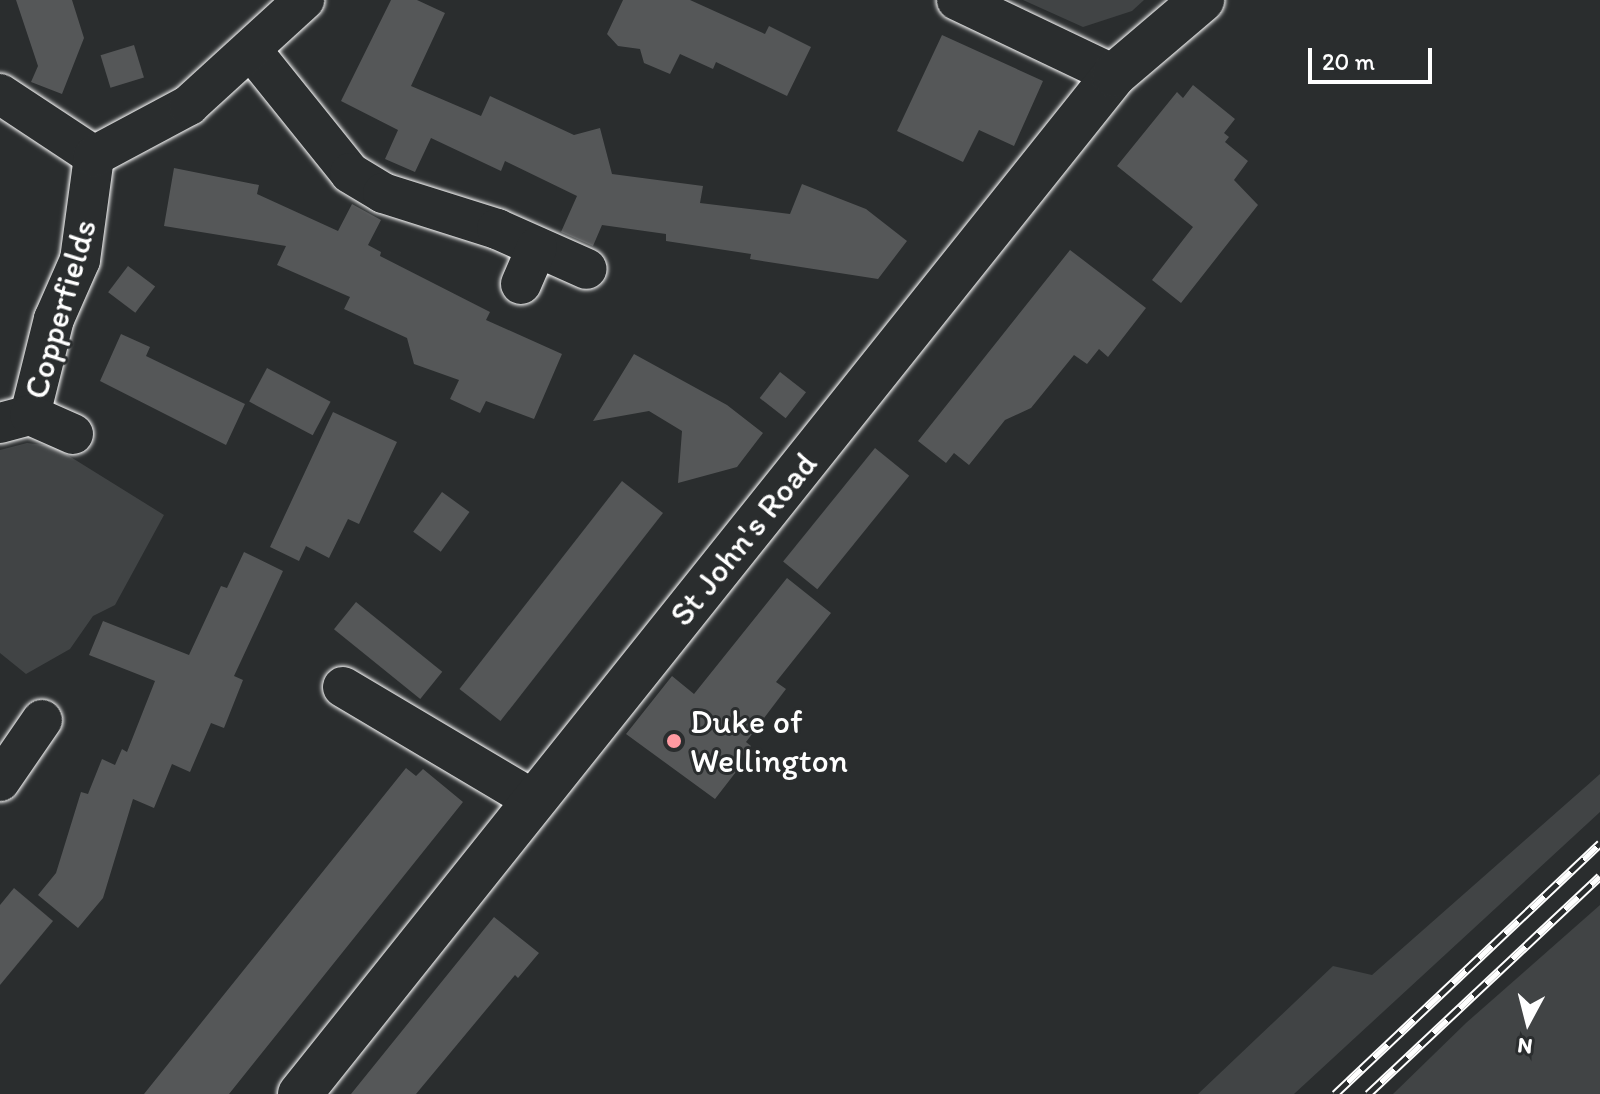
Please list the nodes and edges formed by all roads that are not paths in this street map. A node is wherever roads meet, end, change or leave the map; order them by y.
1 (304, 0) edge
2 (957, 0) edge
3 (1202, 0) edge
4 (252, 51) junction
5 (1114, 75) junction
6 (0, 94) edge
7 (94, 156) junction
8 (537, 247) junction
9 (587, 269) dead end
10 (521, 284) dead end
11 (15, 419) edge
12 (73, 434) dead end
13 (343, 687) dead end
14 (42, 720) dead end
15 (0, 781) edge
16 (533, 800) junction
17 (300, 1094) edge

1 - 4 street
2 - 5 street
3 - 5 street, St John's Road
4 - 7 street
4 - 8 street
5 - 16 street, St John's Road
6 - 7 street
7 - 11 street, Copperfields
8 - 9 street
8 - 10 street
11 - 12 street, Copperfields
13 - 16 street
14 - 15 street
16 - 17 street, St John's Road

